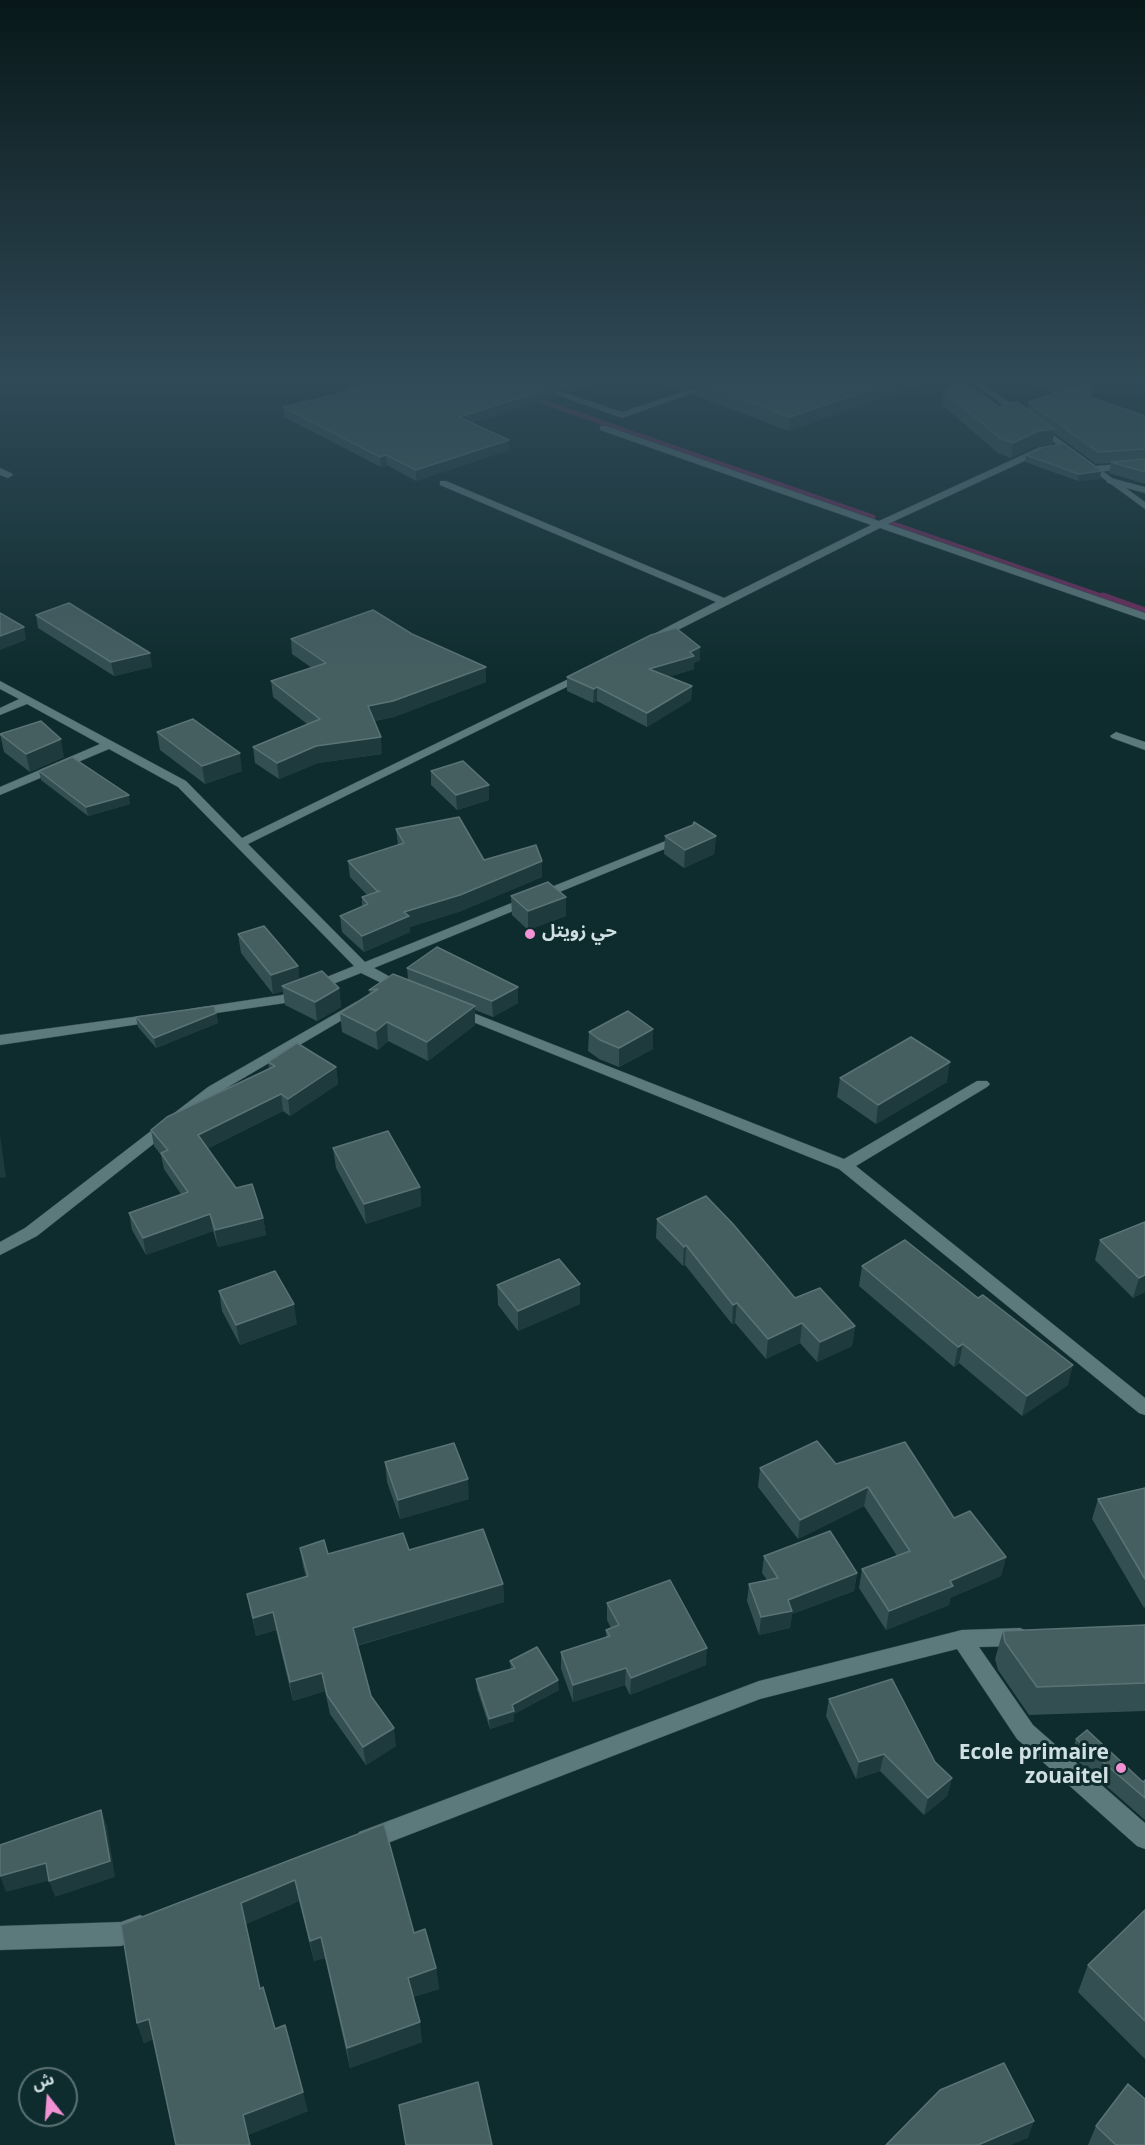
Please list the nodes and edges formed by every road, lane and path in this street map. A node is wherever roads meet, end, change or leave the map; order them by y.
1 (756, 482) edge
2 (971, 482) edge
3 (1112, 482) edge
4 (1115, 482) edge
5 (443, 483) dead end
6 (1145, 490) edge
7 (1145, 506) edge
8 (878, 525) junction
9 (724, 602) junction
10 (1145, 617) edge
11 (642, 644) edge
12 (601, 666) edge
13 (0, 684) edge
14 (28, 699) junction
15 (0, 712) edge
16 (1116, 736) dead end
17 (110, 744) junction
18 (1145, 746) edge
19 (0, 791) edge
20 (686, 838) edge
21 (241, 843) junction
22 (364, 969) junction
23 (393, 985) junction
24 (415, 994) edge
25 (448, 1007) edge
26 (0, 1040) edge
27 (981, 1084) dead end
28 (845, 1166) junction
29 (0, 1249) edge
30 (1145, 1408) edge
31 (1042, 1637) edge
32 (962, 1639) junction
33 (1145, 1838) edge
34 (345, 1848) edge
35 (154, 1921) edge
36 (0, 1938) edge

1 - 8 street
2 - 8 street
3 - 7 street
4 - 6 street
5 - 9 street
8 - 9 street
8 - 10 street
9 - 11 street
12 - 21 street
13 - 14 street
14 - 15 street
14 - 17 street
16 - 18 street
17 - 19 street
17 - 21 street
20 - 22 street
21 - 22 street
22 - 23 street
22 - 26 street
23 - 24 street
23 - 29 street
25 - 28 street
27 - 28 street
28 - 30 street
31 - 32 street
32 - 33 street
32 - 34 street
35 - 36 street

